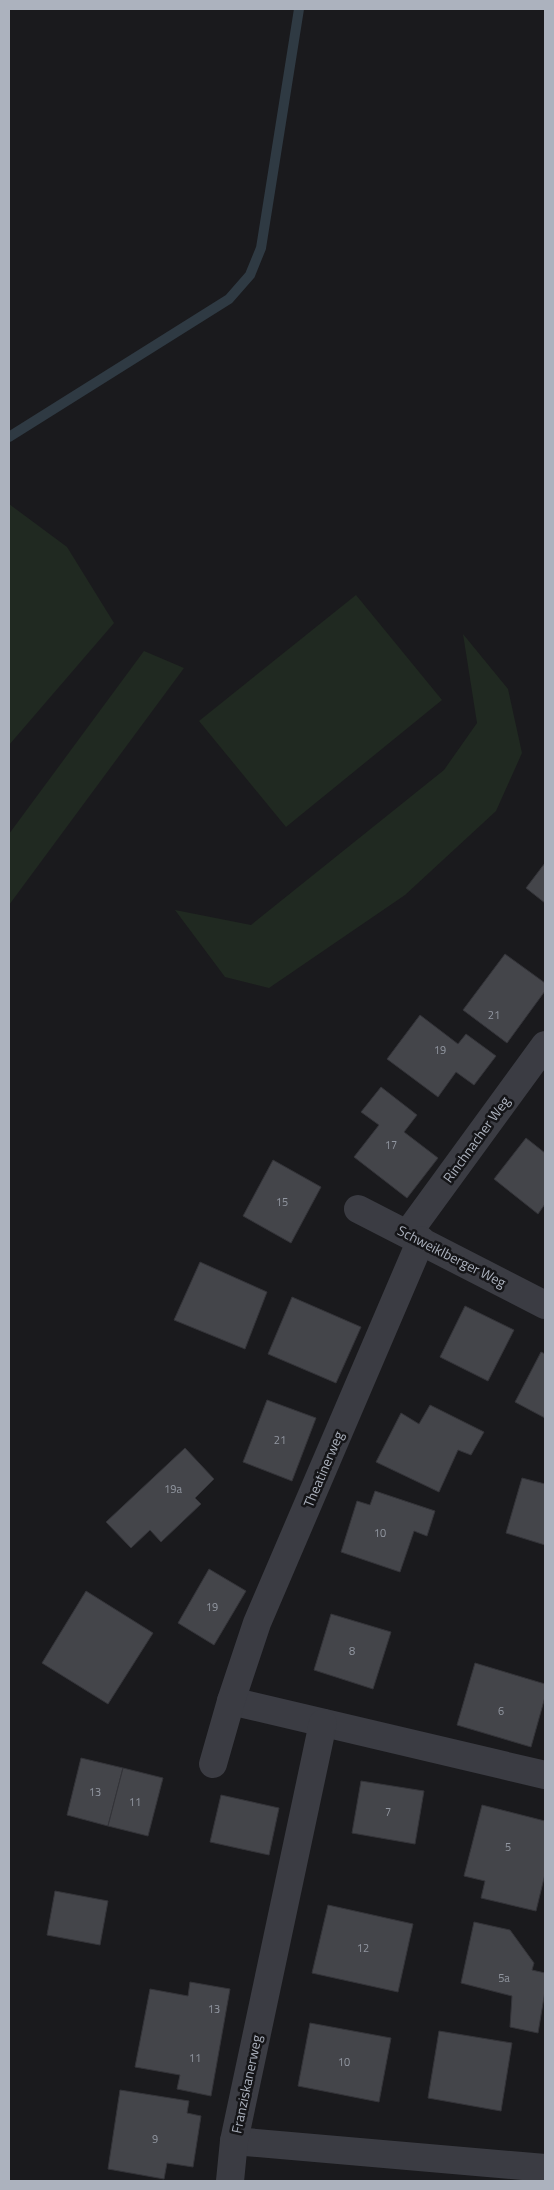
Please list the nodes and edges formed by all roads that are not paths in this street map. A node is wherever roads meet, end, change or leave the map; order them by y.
1 (545, 1044) edge
2 (358, 1209) dead end
3 (414, 1237) junction
4 (545, 1305) edge
5 (230, 1701) junction
6 (323, 1723) junction
7 (212, 1764) dead end
8 (545, 1775) edge
9 (234, 2141) junction
10 (545, 2168) edge
11 (230, 2181) edge

1 - 3 street, Rinchnacher Weg
2 - 3 street, Schweiklberger Weg
3 - 4 street, Schweiklberger Weg
3 - 5 street, Theatinerweg
5 - 6 street
5 - 7 street, Theatinerweg
6 - 8 street
6 - 9 street, Franziskanerweg
9 - 10 street, Franziskanerweg
9 - 11 street

